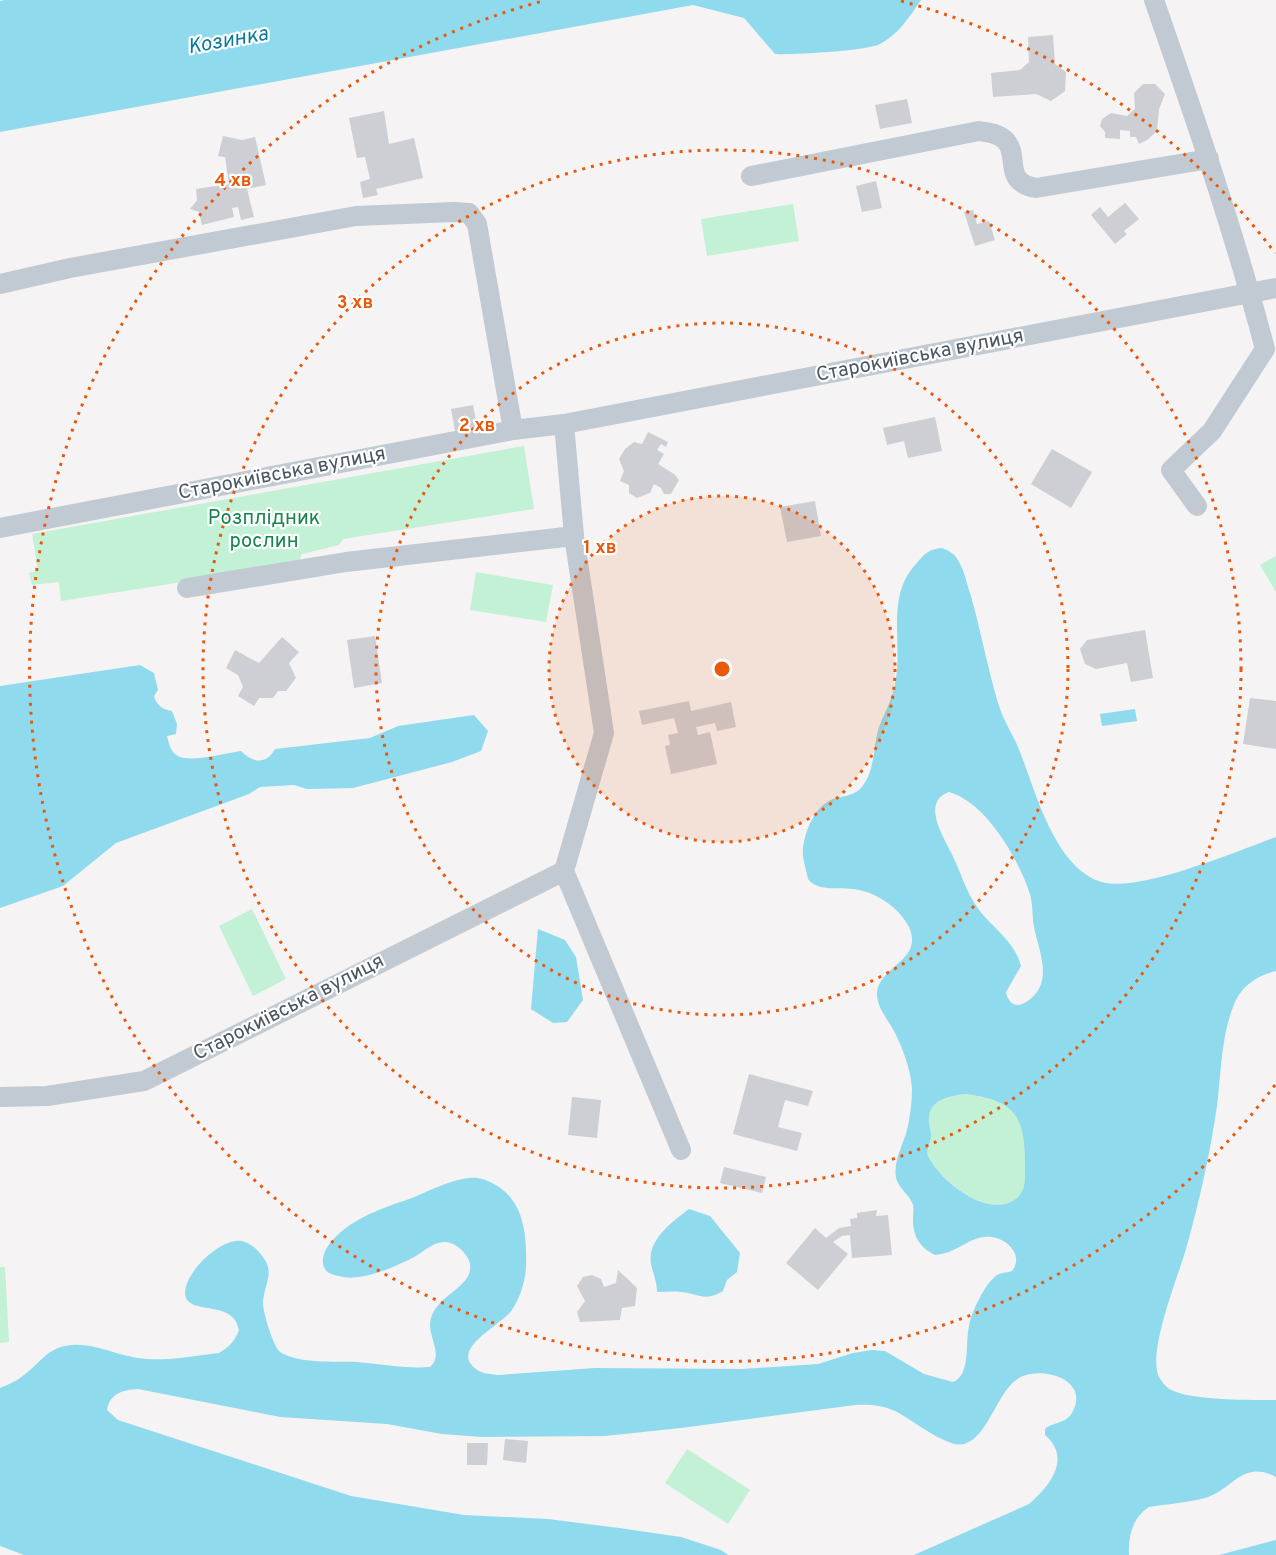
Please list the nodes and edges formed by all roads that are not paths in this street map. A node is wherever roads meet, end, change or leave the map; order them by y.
1 (1154, 0) edge
2 (1209, 159) junction
3 (751, 176) dead end
4 (0, 284) edge
5 (1276, 288) edge
6 (1251, 292) junction
7 (564, 424) junction
8 (513, 430) junction
9 (1197, 506) dead end
10 (0, 528) edge
11 (574, 536) junction
12 (187, 588) dead end
13 (564, 871) junction
14 (0, 1098) edge
15 (681, 1150) dead end

1 - 2 street
2 - 3 street
2 - 6 street
4 - 8 street
5 - 6 street, Старокиївська вулиця
6 - 7 street, Старокиївська вулиця
6 - 9 street
7 - 8 street, Старокиївська вулиця
7 - 11 street
8 - 10 street, Старокиївська вулиця
11 - 12 street
11 - 13 street
13 - 14 street, Старокиївська вулиця
13 - 15 street

